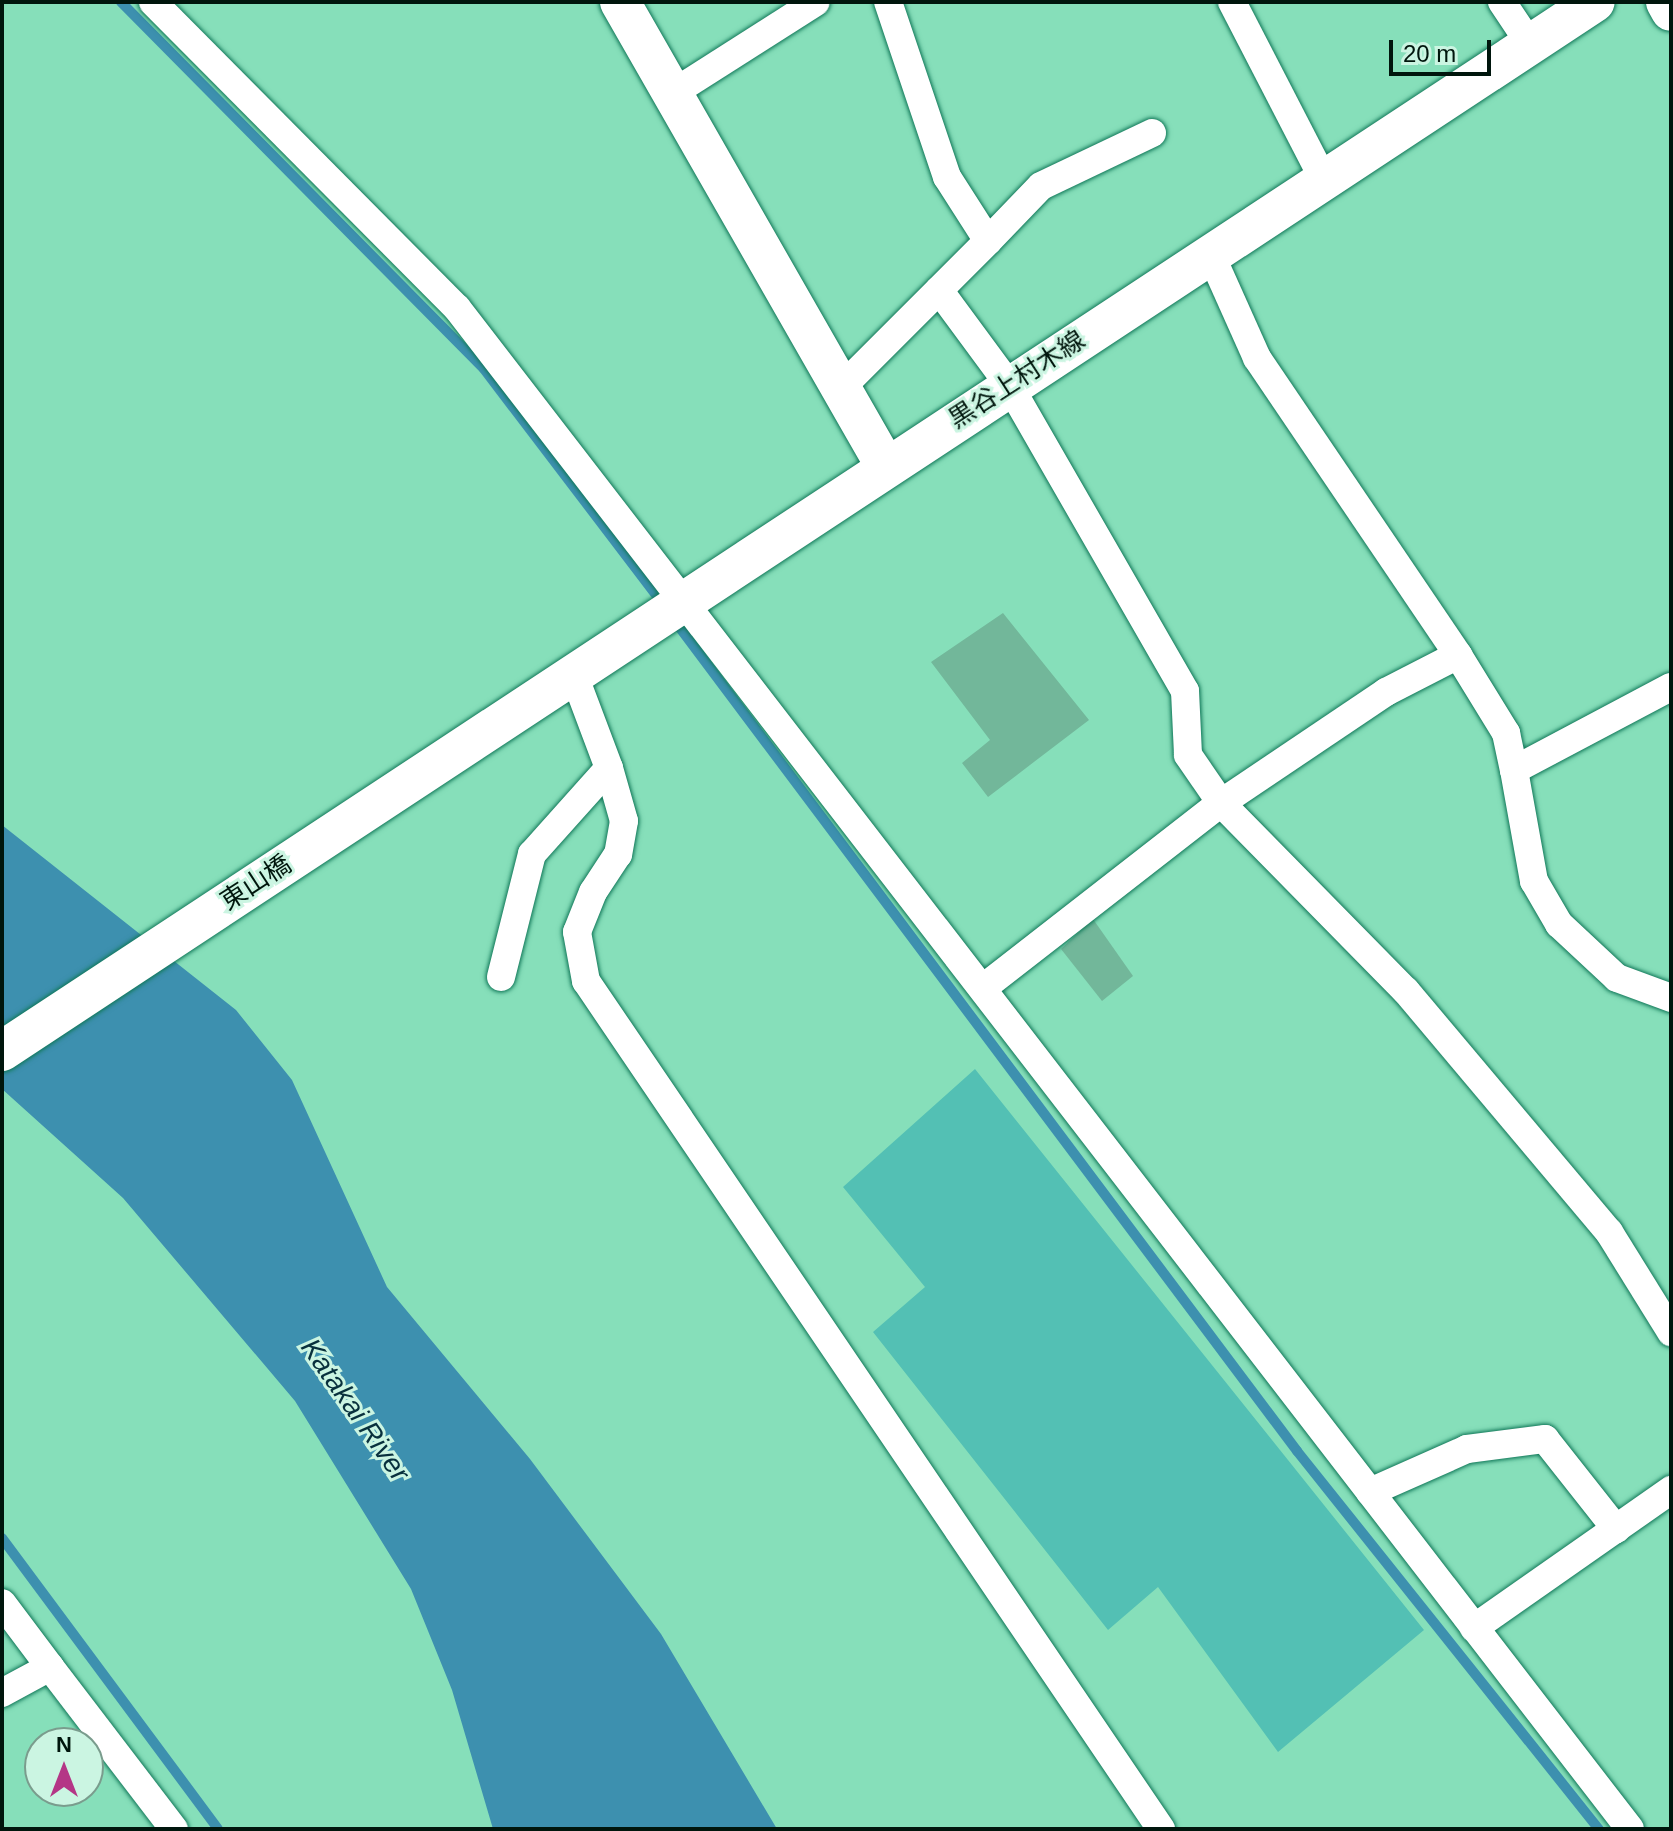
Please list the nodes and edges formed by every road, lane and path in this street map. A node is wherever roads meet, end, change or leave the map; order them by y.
1 (153, 2) edge
2 (620, 2) edge
3 (816, 2) edge
4 (888, 2) edge
5 (1232, 2) edge
6 (1502, 2) edge
7 (1595, 2) edge
8 (1666, 2) edge
9 (1671, 11) edge
10 (1530, 44) junction
11 (673, 93) junction
12 (1152, 133) dead end
13 (1323, 178) junction
14 (988, 241) junction
15 (1211, 255) junction
16 (939, 290) junction
17 (844, 385) junction
18 (1009, 385) junction
19 (885, 465) junction
20 (688, 604) junction
21 (1458, 655) junction
22 (574, 675) junction
23 (1671, 687) edge
24 (609, 768) junction
25 (1514, 770) junction
26 (1221, 803) junction
27 (501, 977) dead end
28 (983, 988) junction
29 (1671, 998) edge
30 (2, 1051) edge
31 (1671, 1332) edge
32 (1671, 1490) edge
33 (1370, 1492) junction
34 (1616, 1529) junction
35 (2, 1603) edge
36 (1474, 1628) junction
37 (50, 1667) junction
38 (2, 1693) edge
39 (174, 1829) edge
40 (1161, 1829) edge
41 (1630, 1829) edge

1 - 20 street
2 - 11 main road
3 - 11 street
4 - 14 street
5 - 13 street
6 - 10 street
7 - 10 main road, 黒谷上村木線
8 - 9 main road
10 - 13 main road, 黒谷上村木線
11 - 17 main road
12 - 14 street
13 - 15 main road, 黒谷上村木線
14 - 16 street
15 - 18 main road, 黒谷上村木線
15 - 21 street
16 - 17 street
16 - 18 street
17 - 19 main road
18 - 19 main road, 黒谷上村木線
18 - 26 street
19 - 20 main road, 黒谷上村木線
20 - 22 main road, 東山橋
20 - 28 street
21 - 25 street
21 - 26 street
22 - 24 street
22 - 30 main road, 東山橋
23 - 25 street
24 - 27 street
24 - 40 street
25 - 29 street
26 - 28 street
26 - 31 street
28 - 33 street
32 - 34 street
33 - 34 street
33 - 36 street
34 - 36 street
35 - 37 street
36 - 41 street
37 - 38 street
37 - 39 street

